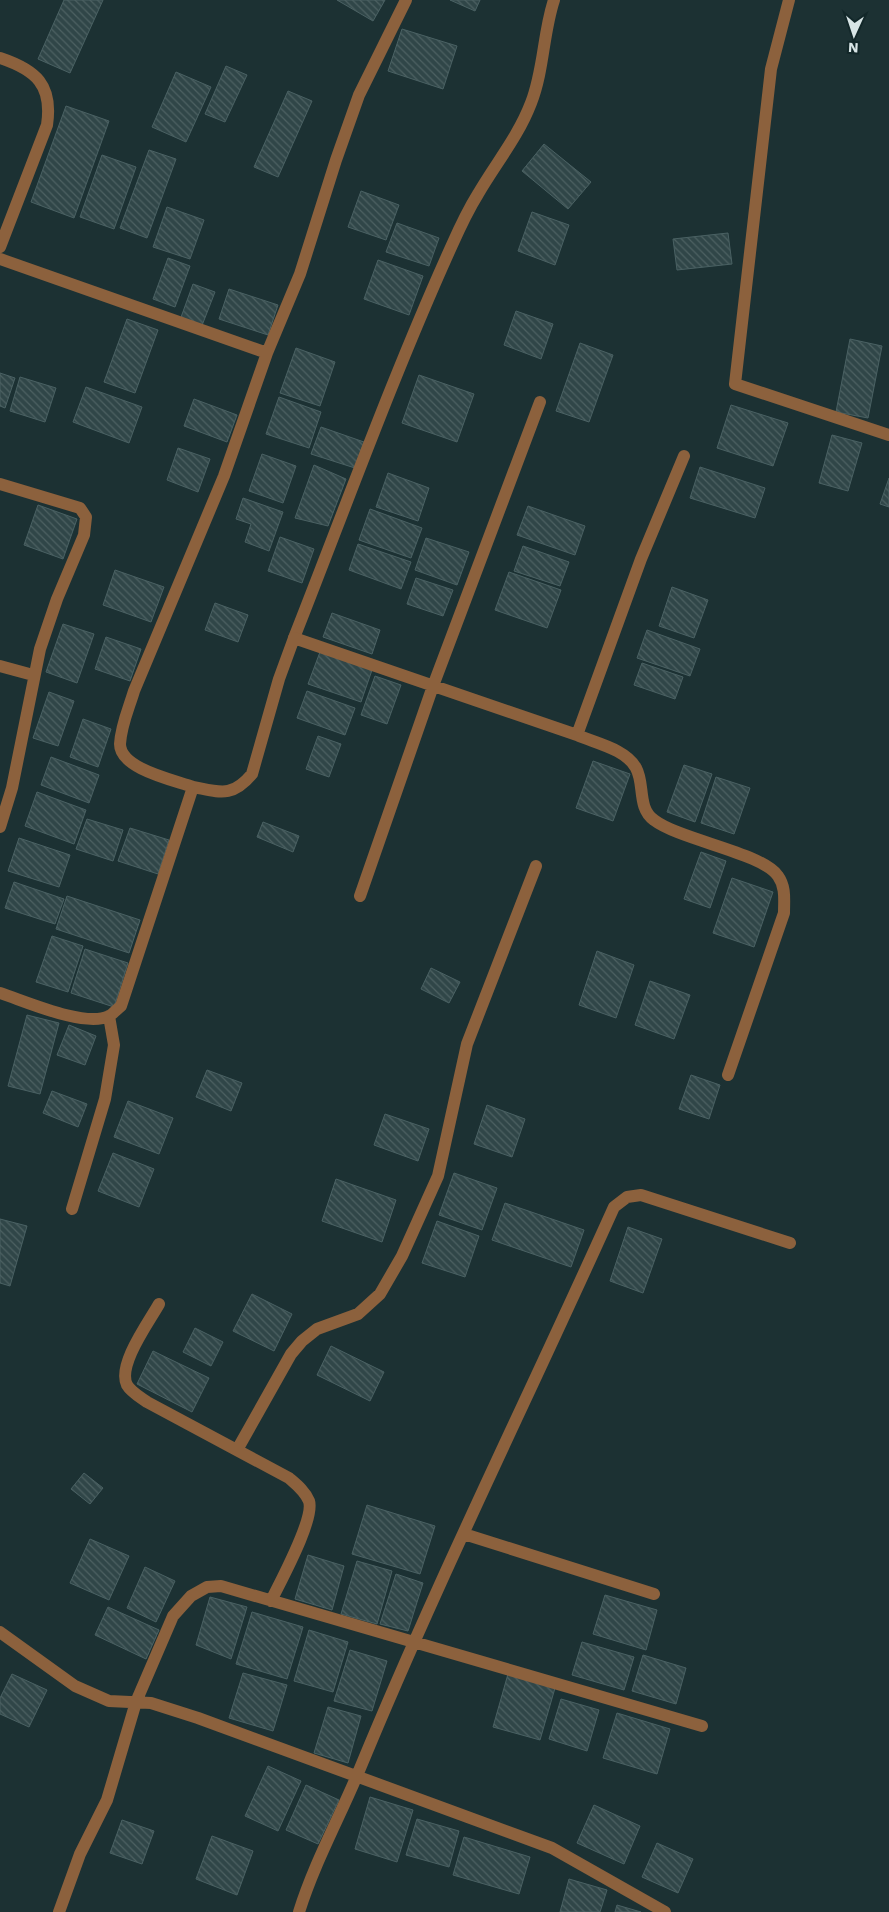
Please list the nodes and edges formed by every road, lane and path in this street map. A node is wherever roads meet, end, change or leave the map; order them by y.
1 (406, 0) edge
2 (554, 0) edge
3 (789, 0) edge
4 (0, 58) edge
5 (0, 247) edge
6 (0, 259) edge
7 (267, 354) junction
8 (540, 402) dead end
9 (889, 435) edge
10 (684, 456) dead end
11 (0, 484) edge
12 (294, 638) junction
13 (0, 666) edge
14 (34, 676) junction
15 (434, 686) junction
16 (577, 735) junction
17 (193, 787) junction
18 (0, 827) edge
19 (536, 866) dead end
20 (360, 896) dead end
21 (0, 993) edge
22 (109, 1016) junction
23 (728, 1075) dead end
24 (72, 1209) dead end
25 (790, 1243) dead end
26 (159, 1304) dead end
27 (237, 1450) junction
28 (464, 1534) junction
29 (654, 1594) dead end
30 (271, 1601) junction
31 (0, 1632) edge
32 (414, 1643) junction
33 (136, 1702) junction
34 (702, 1726) dead end
35 (357, 1776) junction
36 (59, 1912) edge
37 (299, 1912) edge
38 (665, 1912) edge

1 - 7 street
2 - 12 street
3 - 9 street
4 - 5 street
6 - 7 street
7 - 17 street
8 - 15 street
10 - 16 street
11 - 14 street
12 - 15 street
12 - 17 street
13 - 14 street
14 - 18 street
15 - 16 street
15 - 20 street
16 - 23 street
17 - 22 street
19 - 27 street
21 - 22 street
22 - 24 street
25 - 28 street
26 - 27 street
27 - 30 street
28 - 29 street
28 - 32 street
30 - 32 street
30 - 33 street
31 - 33 street
32 - 34 street
32 - 35 street
33 - 35 street
33 - 36 street
35 - 37 street
35 - 38 street

